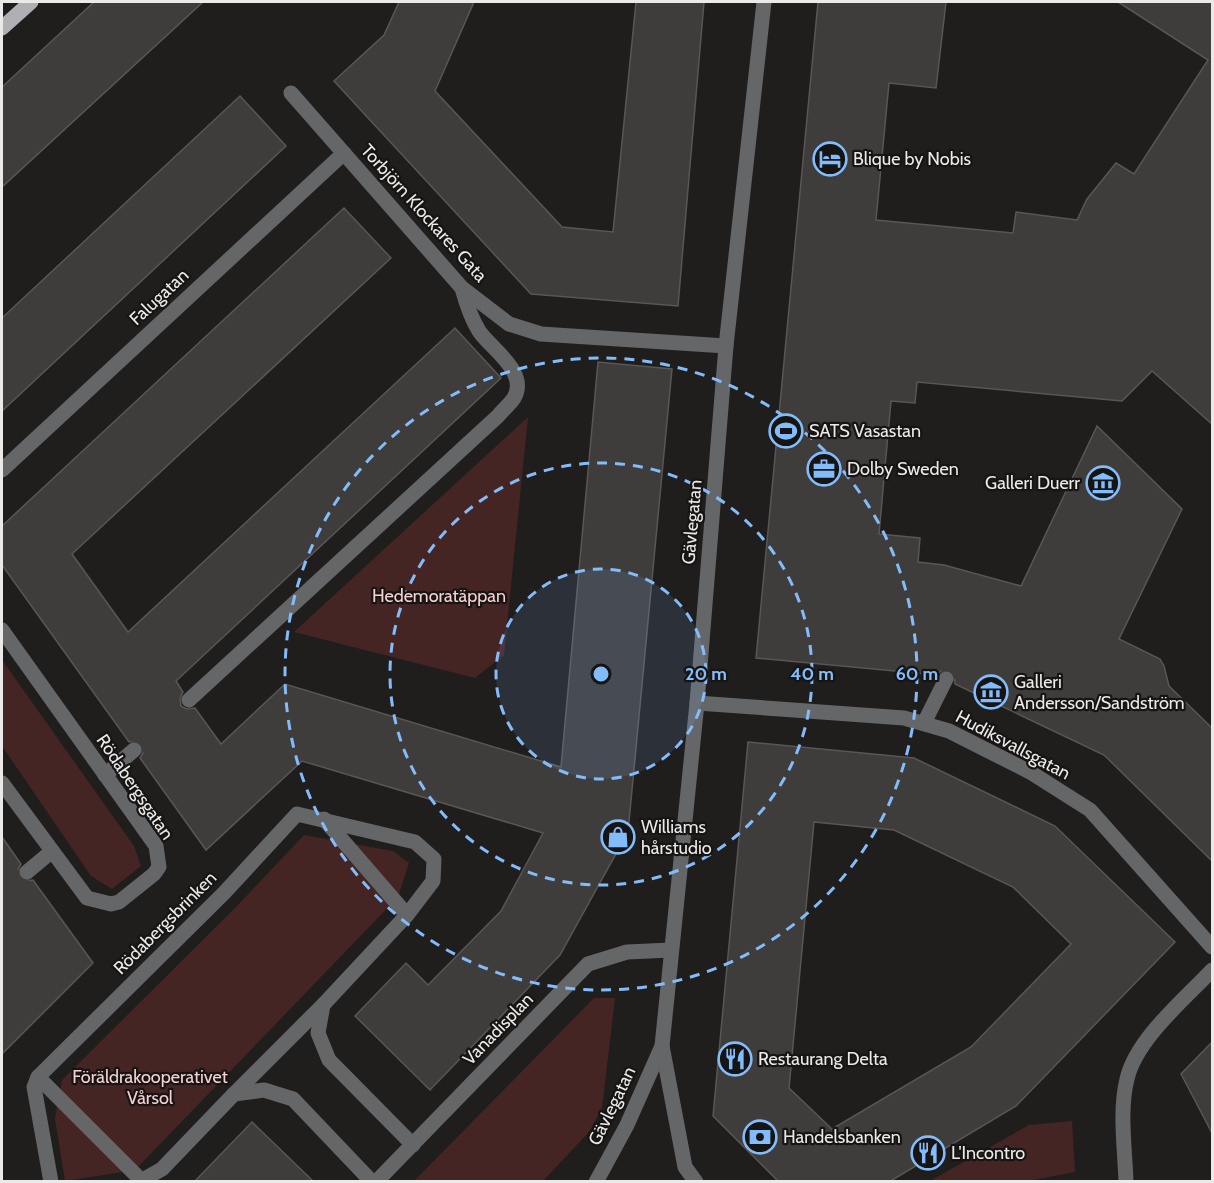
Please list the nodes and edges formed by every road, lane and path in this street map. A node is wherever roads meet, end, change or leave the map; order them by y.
1 (31, 2) edge
2 (764, 2) edge
3 (2, 28) edge
4 (291, 93) dead end
5 (344, 153) junction
6 (462, 288) junction
7 (726, 346) junction
8 (2, 470) edge
9 (2, 630) edge
10 (946, 680) tunnel mouth
11 (189, 700) tunnel mouth
12 (697, 703) junction
13 (924, 723) junction
14 (134, 750) tunnel mouth
15 (105, 775) junction
16 (2, 783) edge
17 (324, 819) junction
18 (51, 852) junction
19 (27, 872) tunnel mouth
20 (407, 915) junction
21 (1212, 947) edge
22 (671, 950) junction
23 (1212, 970) edge
24 (323, 1005) junction
25 (662, 1046) junction
26 (38, 1077) junction
27 (234, 1094) junction
28 (413, 1145) junction
29 (141, 1181) edge
30 (51, 1182) edge
31 (374, 1182) edge
32 (596, 1182) edge
33 (696, 1182) edge
34 (1126, 1182) edge

1 - 3 main road
2 - 7 street, Gävlegatan
4 - 5 street, Torbjörn Klockares Gata
5 - 6 street, Torbjörn Klockares Gata
5 - 8 street, Falugatan
6 - 7 street, Torbjörn Klockares Gata
6 - 11 street
7 - 12 street, Gävlegatan
9 - 15 street, Rödabergsgatan
10 - 13 street
12 - 13 street, Hudiksvallsgatan
12 - 22 street, Gävlegatan
13 - 21 street, Hudiksvallsgatan
14 - 15 street
15 - 18 street, Rödabergsgatan
16 - 18 street, Rödabergsgatan
17 - 20 street
17 - 20 street, Rödabergsbrinken
17 - 26 street, Rödabergsbrinken
18 - 19 street
20 - 24 street, Rödabergsbrinken
22 - 25 street, Gävlegatan
22 - 28 street, Vanadisplan
23 - 34 street
24 - 27 street, Rödabergsbrinken
24 - 28 street
25 - 32 street, Gävlegatan
25 - 33 street, Gävlegatan
26 - 29 street, Rödabergsbrinken
26 - 30 street
27 - 29 street, Rödabergsbrinken
27 - 31 street
28 - 31 street, Vanadisplan

